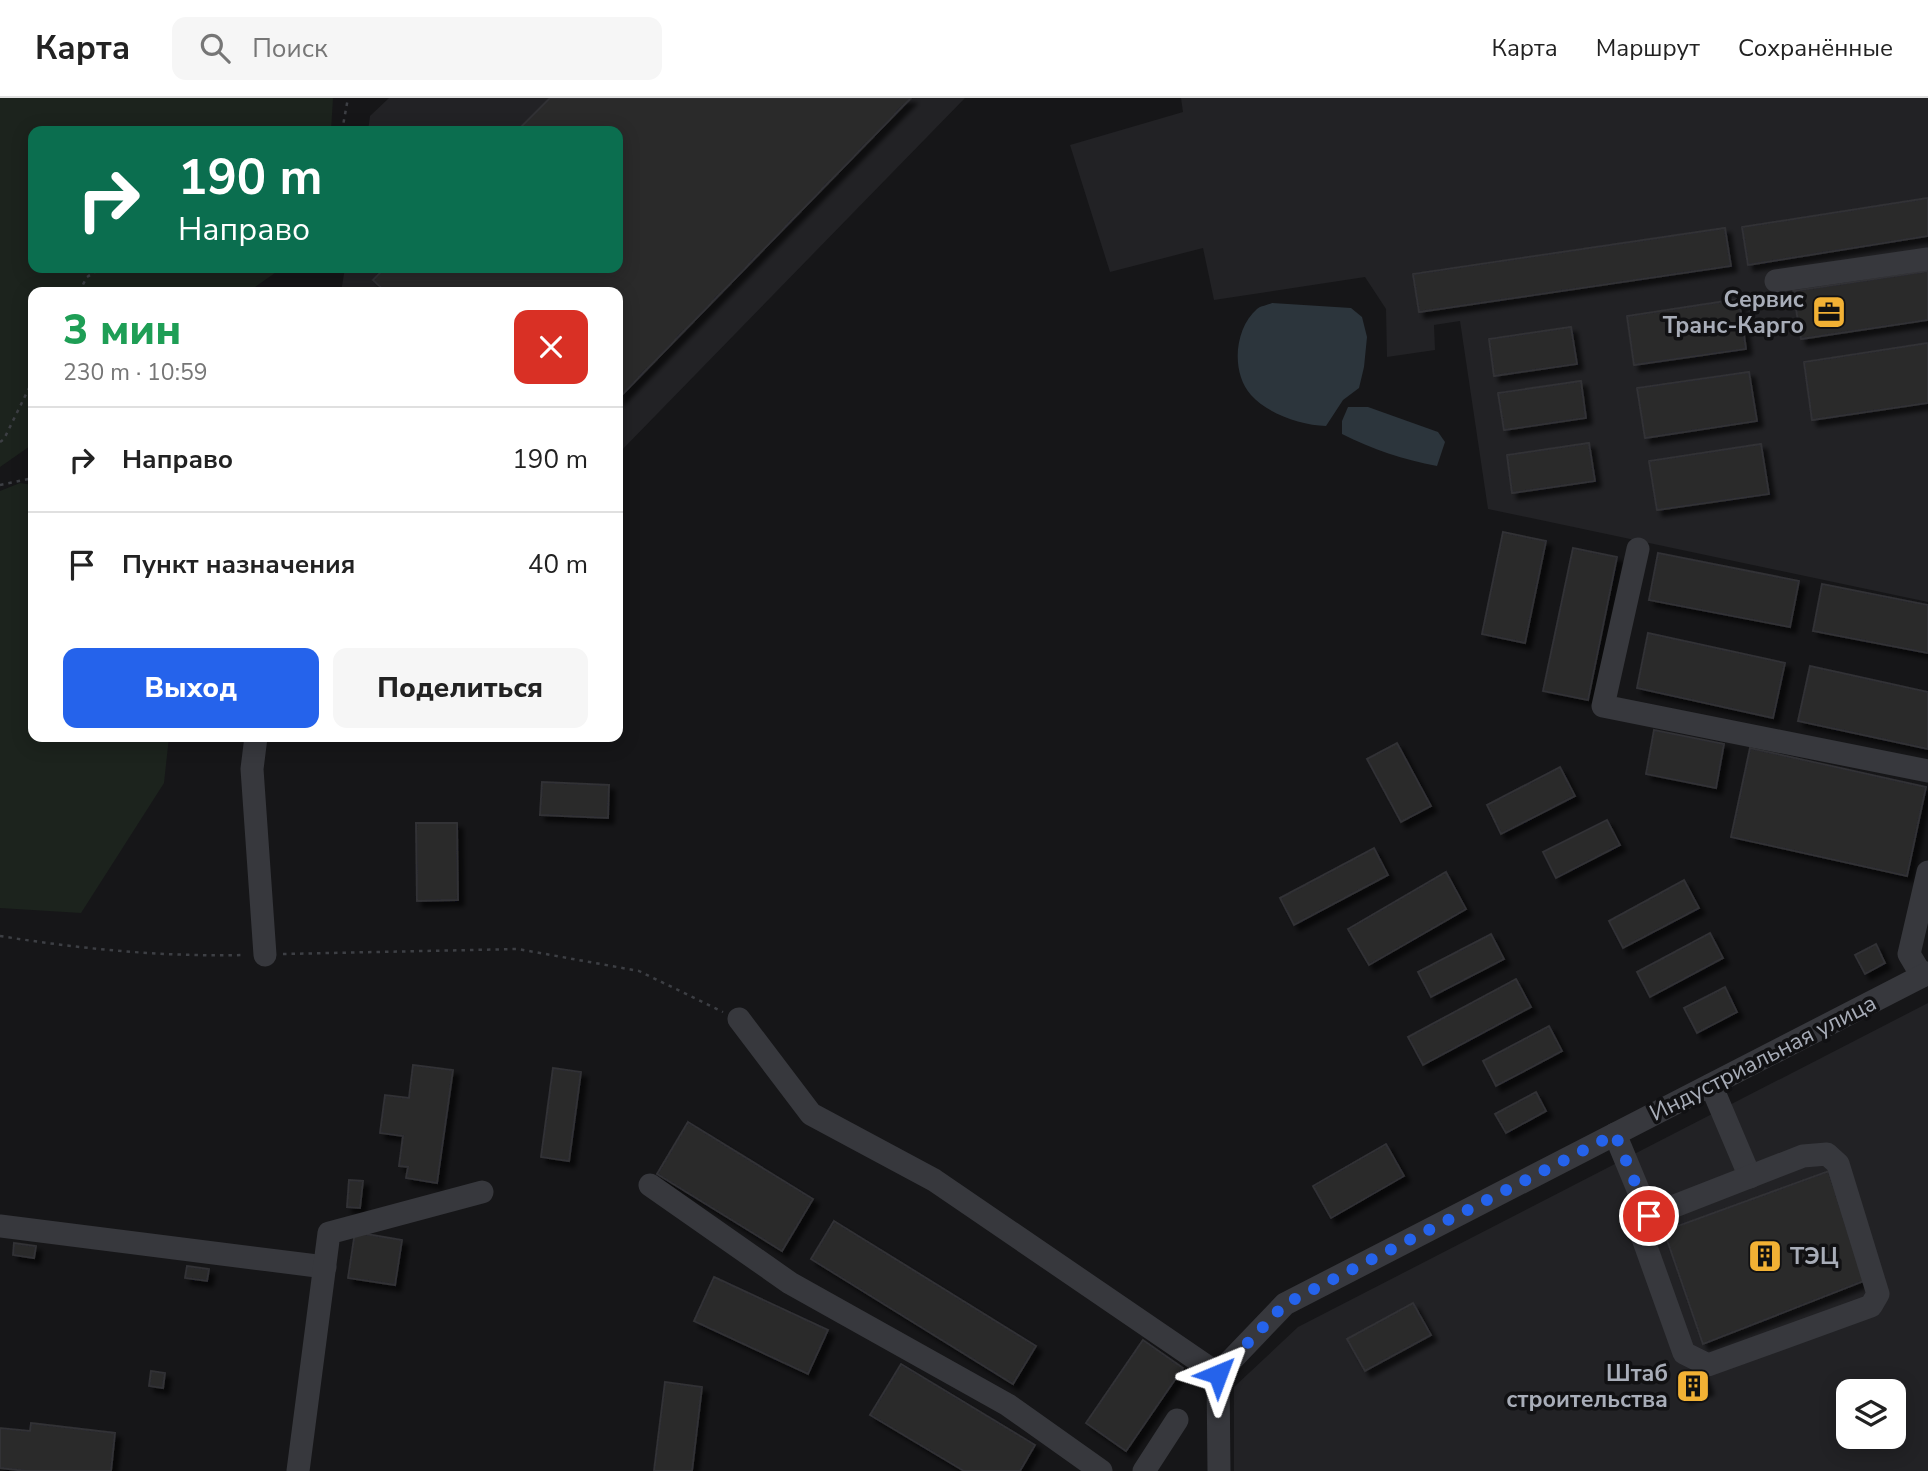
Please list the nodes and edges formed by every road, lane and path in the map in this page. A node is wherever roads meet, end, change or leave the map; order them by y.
1 (348, 98) edge
2 (343, 126) edge
3 (1928, 259) edge
4 (93, 273) edge
5 (1776, 281) dead end
6 (82, 287) edge
7 (28, 390) edge
8 (0, 442) edge
9 (28, 479) edge
10 (0, 485) edge
11 (1638, 549) dead end
12 (255, 742) edge
13 (1928, 771) edge
14 (1928, 872) edge
15 (0, 936) edge
16 (265, 955) junction
17 (1925, 975) edge
18 (739, 1019) joint
19 (1711, 1085) junction
20 (1615, 1134) junction
21 (1750, 1177) junction
22 (650, 1185) dead end
23 (482, 1192) dead end
24 (1649, 1216) junction
25 (0, 1226) edge
26 (325, 1267) junction
27 (1218, 1374) junction
28 (1177, 1420) dead end
29 (298, 1471) edge
30 (1101, 1471) edge
31 (1144, 1471) edge
32 (1219, 1471) edge

1 - 2 path
3 - 5 street
4 - 6 path
7 - 8 path
9 - 10 path
11 - 13 street
12 - 16 street
14 - 17 street
15 - 16 path
16 - 18 path
17 - 19 street, Индустриальная улица
18 - 27 street
19 - 20 street, Индустриальная улица
19 - 21 street
20 - 24 street
20 - 27 street, Индустриальная улица
21 - 24 street
21 - 24 street
22 - 30 street
23 - 26 street
25 - 26 street
26 - 29 street
27 - 32 street
28 - 31 street

